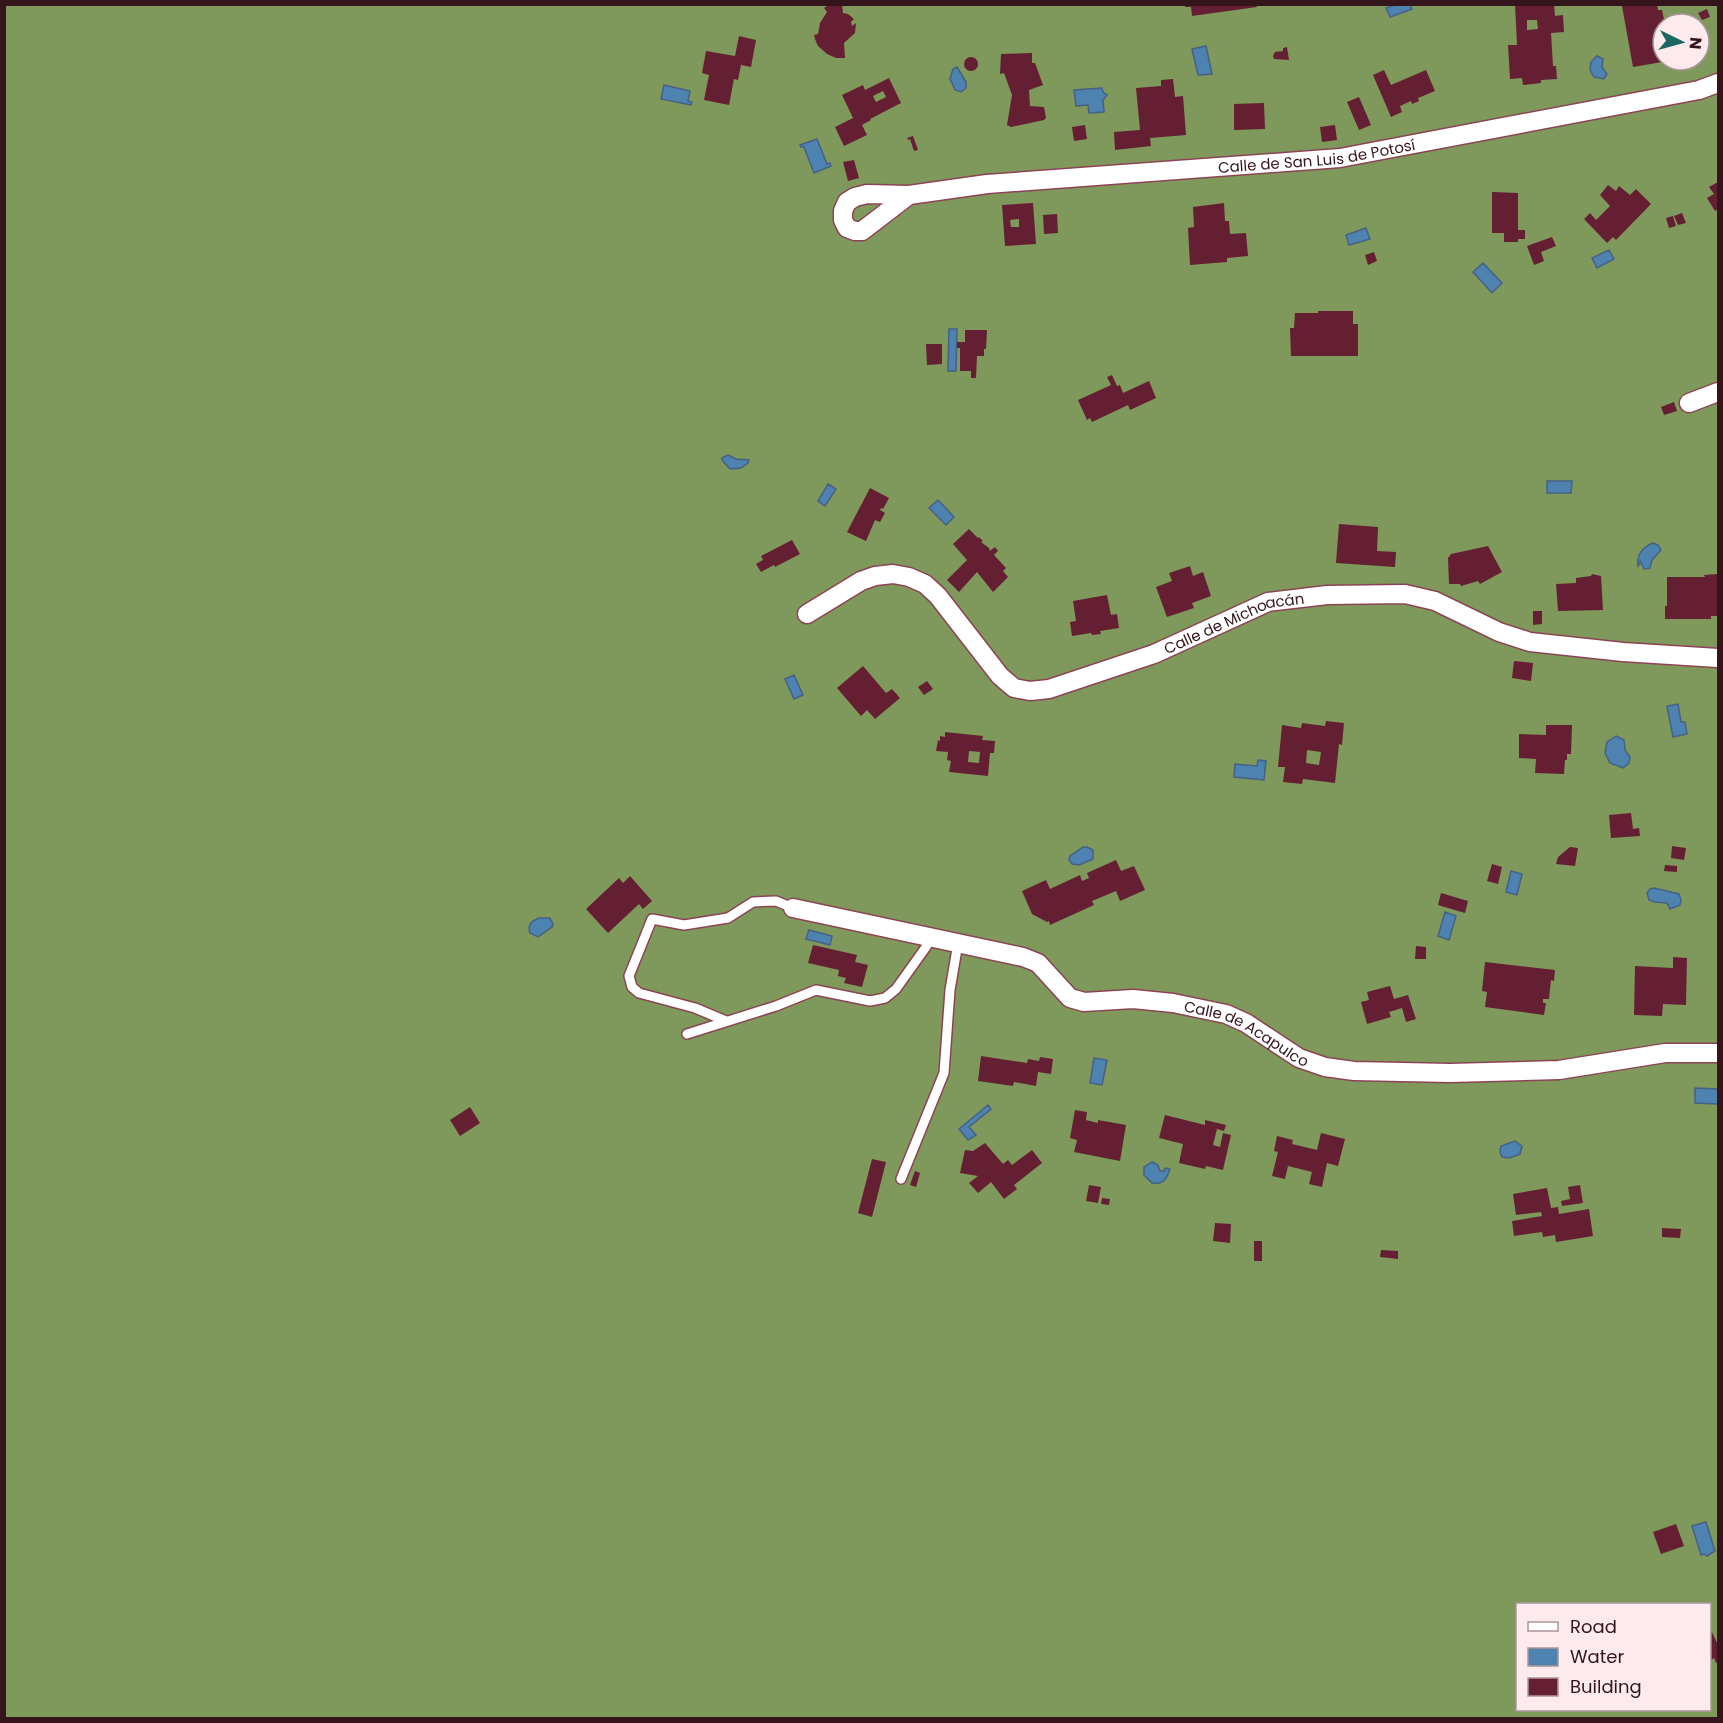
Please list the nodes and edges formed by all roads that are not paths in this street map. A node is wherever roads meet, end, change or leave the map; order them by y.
1 (1719, 83) edge
2 (909, 195) dead end
3 (1719, 392) edge
4 (1689, 403) dead end
5 (807, 614) dead end
6 (1719, 658) edge
7 (794, 908) joint
8 (931, 937) junction
9 (958, 943) junction
10 (726, 1022) junction
11 (687, 1034) dead end
12 (1719, 1053) edge
13 (901, 1179) dead end

1 - 2 street, Calle de San Luis de Potosí
3 - 4 street
5 - 6 street, Calle de Michoacán
7 - 8 street, Calle de Acapulco
7 - 10 lane
8 - 9 street, Calle de Acapulco
8 - 10 lane
9 - 12 street, Calle de Acapulco
9 - 13 lane
10 - 11 lane

